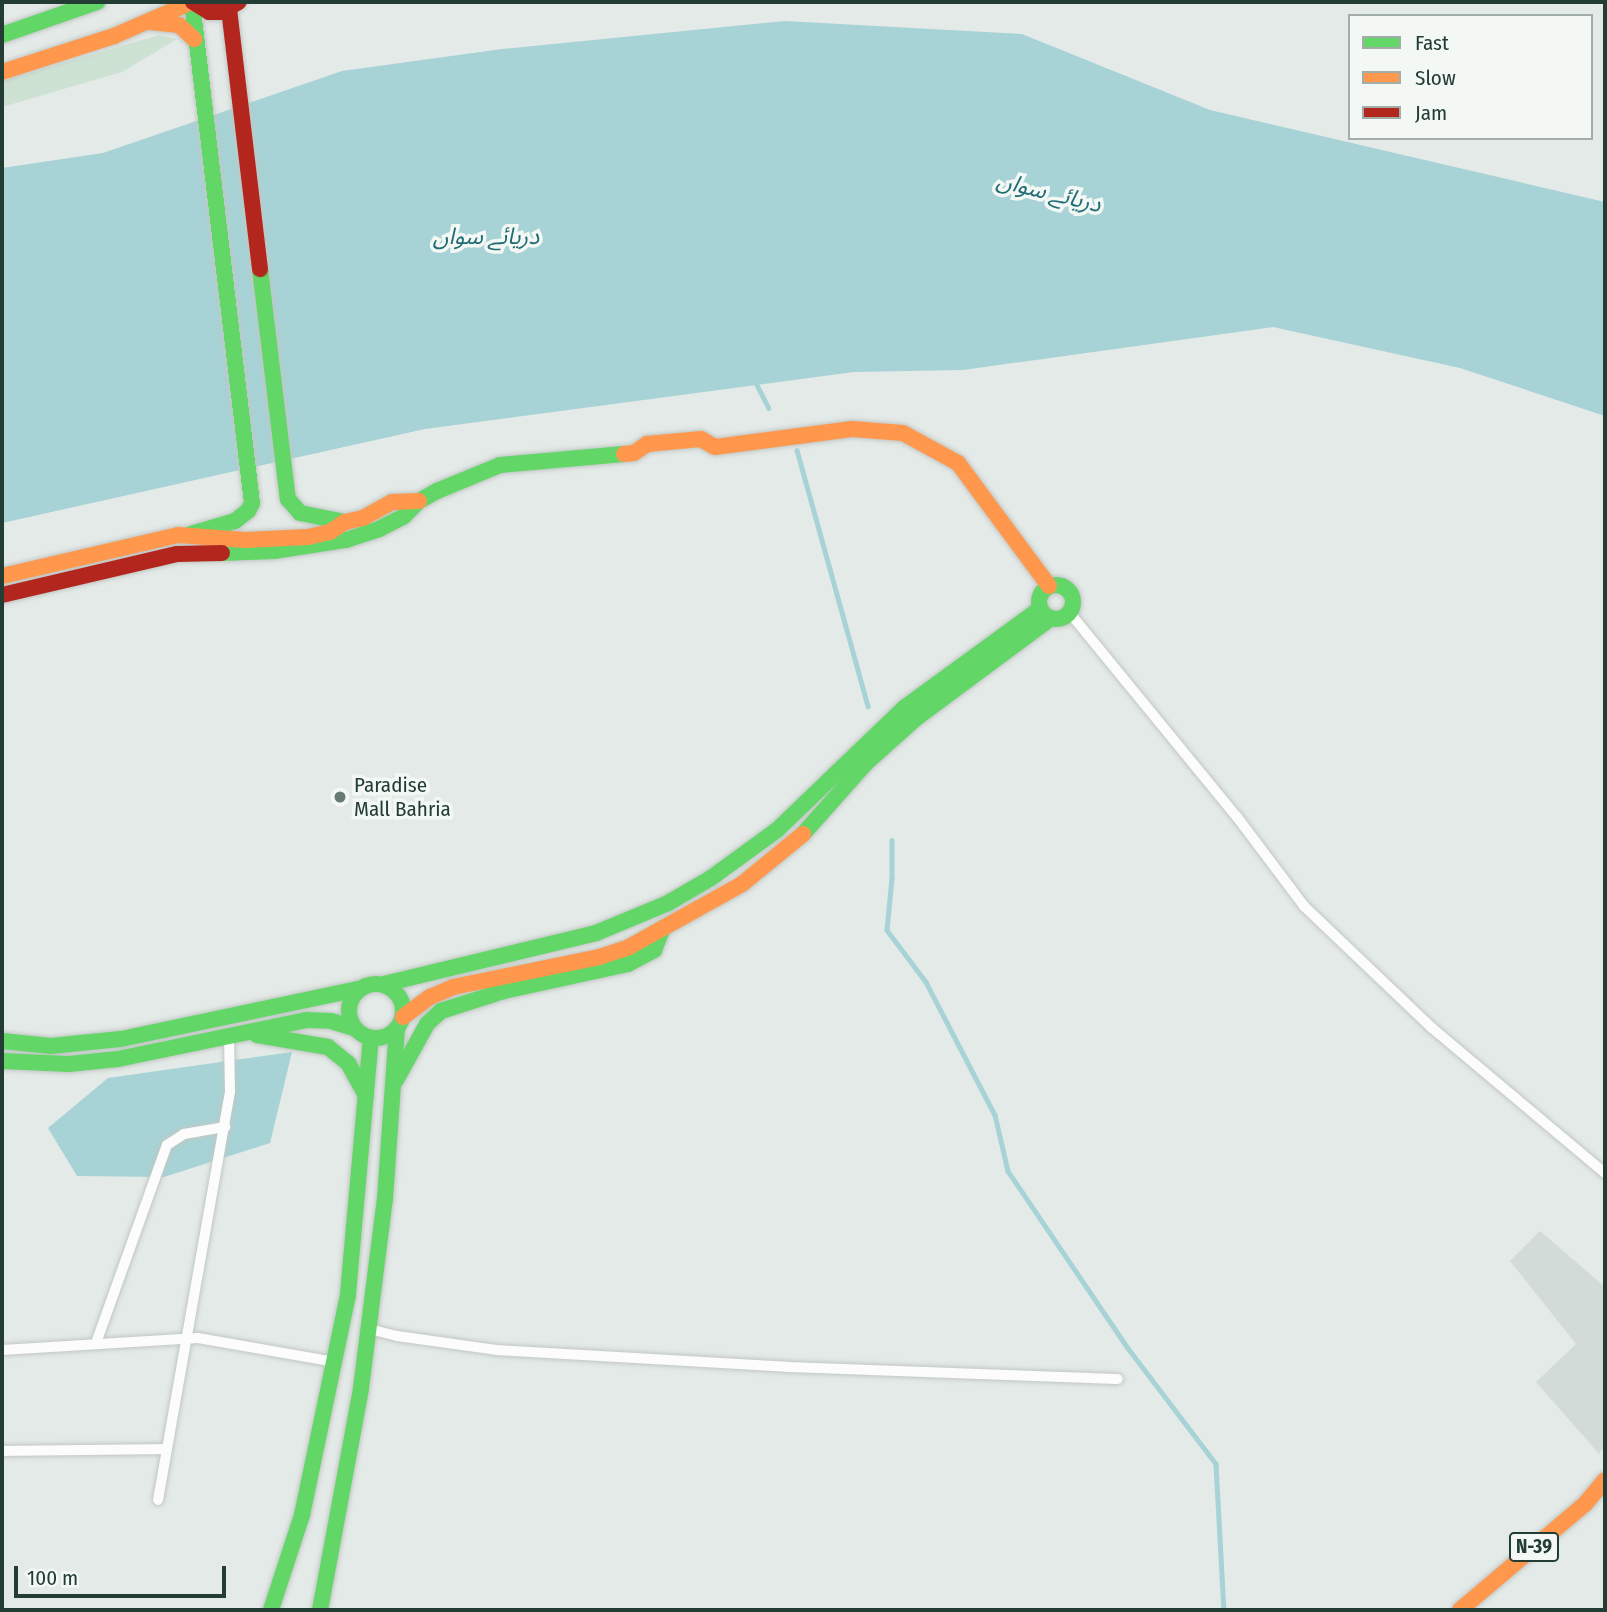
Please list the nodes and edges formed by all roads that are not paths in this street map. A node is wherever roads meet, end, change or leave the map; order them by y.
1 (97, 2) edge
2 (192, 2) edge
3 (234, 6) edge
4 (139, 24) junction
5 (2, 35) edge
6 (195, 44) junction
7 (2, 72) edge
8 (419, 501) junction
9 (345, 522) junction
10 (191, 534) junction
11 (2, 576) edge
12 (1049, 586) junction
13 (2, 595) edge
14 (1069, 612) junction
15 (1045, 613) junction
16 (663, 928) junction
17 (384, 984) junction
18 (359, 989) junction
19 (400, 1023) junction
20 (354, 1027) junction
21 (235, 1034) junction
22 (371, 1038) junction
23 (2, 1041) edge
24 (2, 1061) edge
25 (393, 1085) junction
26 (367, 1097) junction
27 (225, 1127) junction
28 (1605, 1173) edge
29 (369, 1329) junction
30 (188, 1338) junction
31 (96, 1343) junction
32 (2, 1350) edge
33 (335, 1362) junction
34 (1118, 1379) dead end
35 (167, 1449) junction
36 (2, 1451) edge
37 (1605, 1480) edge
38 (158, 1500) dead end
39 (271, 1610) edge
40 (320, 1610) edge
41 (1460, 1610) edge

1 - 5 main road
2 - 3 main road
2 - 4 main road
2 - 6 main road
3 - 9 main road
4 - 6 main road
4 - 7 main road
6 - 10 main road
8 - 9 main road
8 - 12 main road
8 - 13 main road
9 - 10 main road
10 - 11 main road
12 - 14 main road
12 - 15 main road
14 - 15 main road
14 - 28 street
15 - 16 main road
15 - 17 main road
16 - 19 main road
16 - 25 main road
17 - 18 main road
17 - 19 main road
18 - 20 main road
18 - 23 main road
19 - 22 main road
19 - 25 main road
20 - 21 main road
20 - 22 main road
21 - 24 main road
21 - 26 main road
21 - 27 street
22 - 26 main road
25 - 29 main road
26 - 33 main road
27 - 30 street
27 - 31 street
29 - 34 street
29 - 40 main road
30 - 31 street
30 - 33 street
30 - 35 street
31 - 32 street
33 - 39 main road
35 - 36 street
35 - 38 street
37 - 41 main road, N-39

